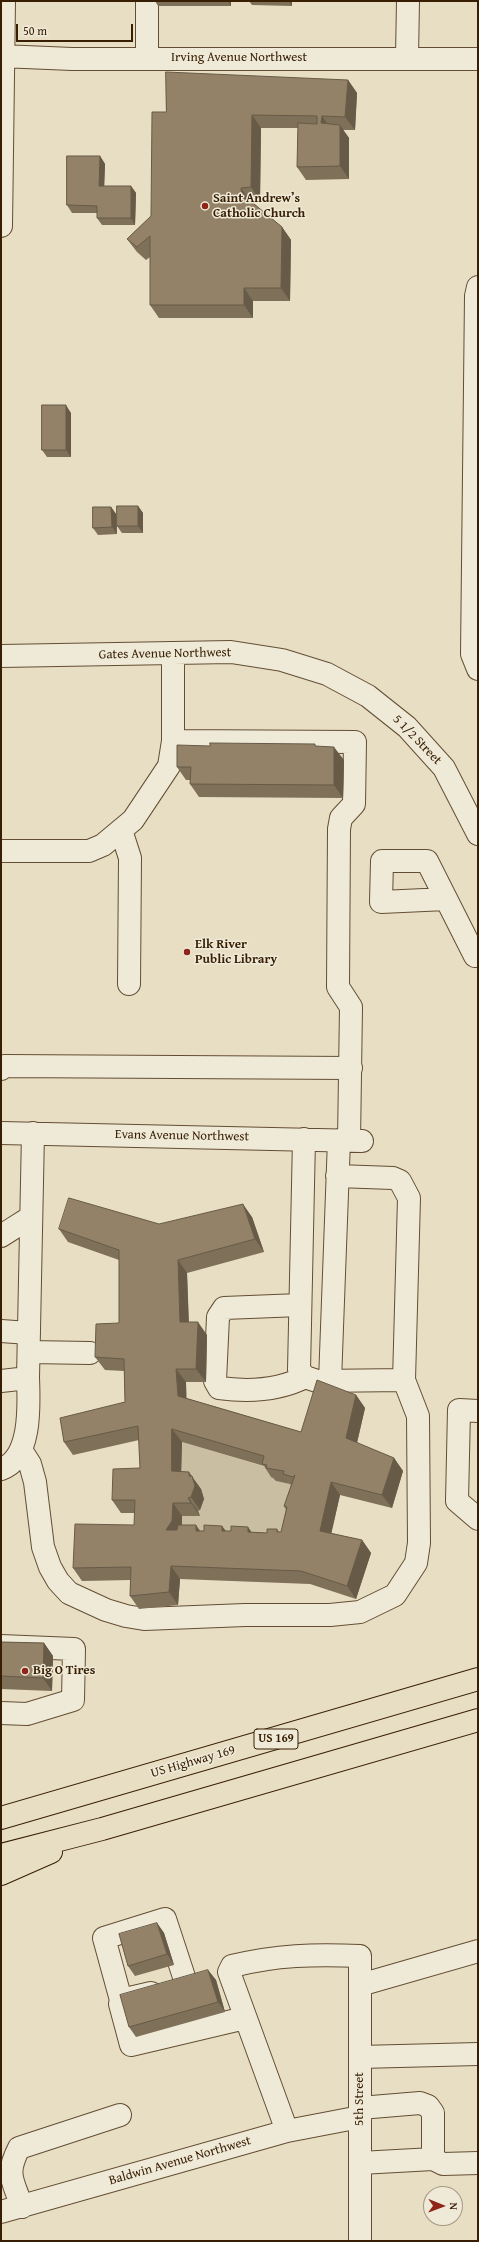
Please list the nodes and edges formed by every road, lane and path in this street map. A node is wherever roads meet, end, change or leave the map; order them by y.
1 (4, 1) edge
2 (147, 1) edge
3 (408, 1) edge
4 (2, 56) edge
5 (407, 57) junction
6 (147, 58) junction
7 (478, 59) edge
8 (1, 226) edge
9 (478, 287) edge
10 (173, 653) junction
11 (1, 656) edge
12 (478, 669) edge
13 (327, 674) joint
14 (172, 741) junction
15 (121, 830) junction
16 (478, 834) edge
17 (1, 851) edge
18 (446, 899) dead end
19 (477, 957) edge
20 (129, 984) dead end
21 (351, 1068) junction
22 (1, 1069) edge
23 (1, 1133) edge
24 (33, 1133) junction
25 (304, 1139) junction
26 (350, 1141) junction
27 (337, 1176) junction
28 (31, 1217) junction
29 (1, 1236) edge
30 (300, 1305) junction
31 (1, 1331) edge
32 (29, 1342) junction
33 (90, 1353) dead end
34 (302, 1374) junction
35 (28, 1377) junction
36 (404, 1380) junction
37 (1, 1381) edge
38 (330, 1381) junction
39 (478, 1411) edge
40 (20, 1450) junction
41 (1, 1469) edge
42 (478, 1519) edge
43 (1, 1646) edge
44 (478, 1679) edge
45 (1, 1713) edge
46 (478, 1720) edge
47 (74, 1796) junction
48 (1, 1802) edge
49 (1, 1818) edge
50 (102, 1829) junction
51 (1, 1855) edge
52 (1, 1874) edge
53 (478, 1951) edge
54 (229, 1972) junction
55 (186, 1983) junction
56 (360, 1985) junction
57 (121, 2000) junction
58 (245, 2018) junction
59 (478, 2054) edge
60 (360, 2057) junction
61 (360, 2112) junction
62 (120, 2115) dead end
63 (287, 2131) junction
64 (433, 2159) junction
65 (360, 2163) junction
66 (478, 2163) edge
67 (22, 2207) junction
68 (1, 2212) edge
69 (360, 2241) edge

1 - 4 street
2 - 6 street
3 - 5 street
4 - 6 street, Irving Avenue Northwest
4 - 8 street
5 - 6 street, Irving Avenue Northwest
5 - 7 street, Irving Avenue Northwest
9 - 12 street
10 - 11 street, Gates Avenue Northwest
10 - 13 street, Gates Avenue Northwest
10 - 14 street
13 - 16 street, 5 1/2 Street
14 - 15 street
14 - 21 street
15 - 17 street
15 - 20 street
18 - 19 street
21 - 22 street
21 - 26 street
23 - 24 street, Evans Avenue Northwest
24 - 25 street, Evans Avenue Northwest
24 - 28 street
25 - 26 street, Evans Avenue Northwest
25 - 30 street
26 - 27 street
27 - 36 street
27 - 38 street
28 - 29 street
28 - 32 street
30 - 34 street
30 - 34 street
31 - 32 street
32 - 33 street
32 - 35 street
34 - 38 street
35 - 37 street
35 - 40 street
36 - 38 street
36 - 40 street
39 - 42 street
40 - 41 street
43 - 45 street
44 - 47 highway, US Highway 169 / US 169
46 - 50 highway
47 - 48 highway
47 - 49 highway, US Highway 169 / US 169
50 - 51 highway
50 - 52 highway
53 - 56 street
54 - 55 street
54 - 56 street, 5th Street
54 - 58 street
55 - 57 street
55 - 57 street
56 - 60 street, 5th Street
57 - 58 street
58 - 63 street
59 - 60 street
60 - 61 street, 5th Street
61 - 63 street, Baldwin Avenue Northwest
61 - 64 street, Baldwin Avenue Northwest
61 - 65 street, 5th Street
62 - 67 street
63 - 67 street, Baldwin Avenue Northwest
64 - 65 street
64 - 66 street
65 - 69 street, 5th Street
67 - 68 street, Baldwin Avenue Northwest

